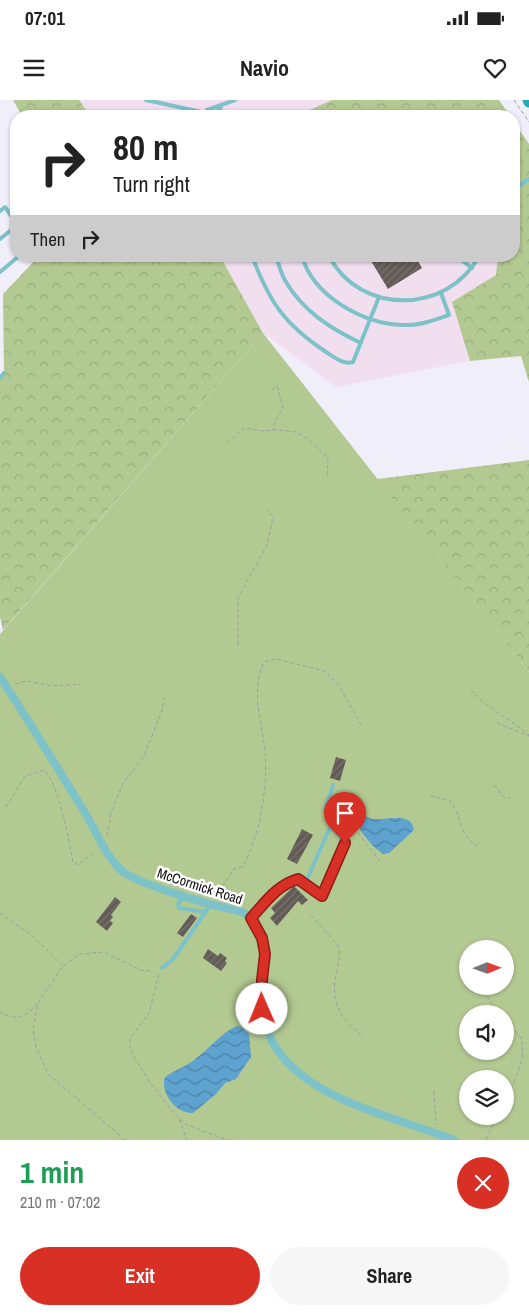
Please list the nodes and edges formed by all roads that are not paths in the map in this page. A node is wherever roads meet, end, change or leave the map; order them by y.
1 (146, 100) edge
2 (235, 100) edge
3 (188, 110) edge
4 (219, 110) edge
5 (0, 210) edge
6 (10, 215) edge
7 (10, 230) edge
8 (0, 239) edge
9 (12, 262) edge
10 (254, 262) edge
11 (278, 262) edge
12 (305, 262) edge
13 (333, 262) edge
14 (464, 262) edge
15 (476, 262) edge
16 (472, 268) junction
17 (0, 272) edge
18 (441, 293) junction
19 (379, 298) junction
20 (370, 319) junction
21 (361, 343) junction
22 (4, 373) dead end
23 (0, 378) edge
24 (0, 677) edge
25 (333, 785) dead end
26 (331, 825) junction
27 (305, 884) junction
28 (185, 896) junction
29 (211, 904) junction
30 (206, 912) junction
31 (251, 918) junction
32 (160, 970) road end
33 (454, 1140) edge

1 - 3 lane
2 - 4 lane
5 - 6 lane
7 - 8 lane
9 - 17 lane
10 - 21 lane
11 - 21 lane
12 - 20 lane
13 - 19 lane
14 - 16 lane
15 - 16 lane
16 - 18 lane
18 - 19 lane
18 - 20 lane
19 - 20 lane
20 - 21 lane
22 - 23 lane
24 - 28 street, McCormick Road
25 - 26 lane
26 - 27 lane
26 - 27 lane
27 - 31 lane
28 - 29 street, McCormick Road
28 - 30 lane
29 - 30 lane
29 - 31 street, McCormick Road
30 - 32 lane
31 - 33 street, McCormick Road

